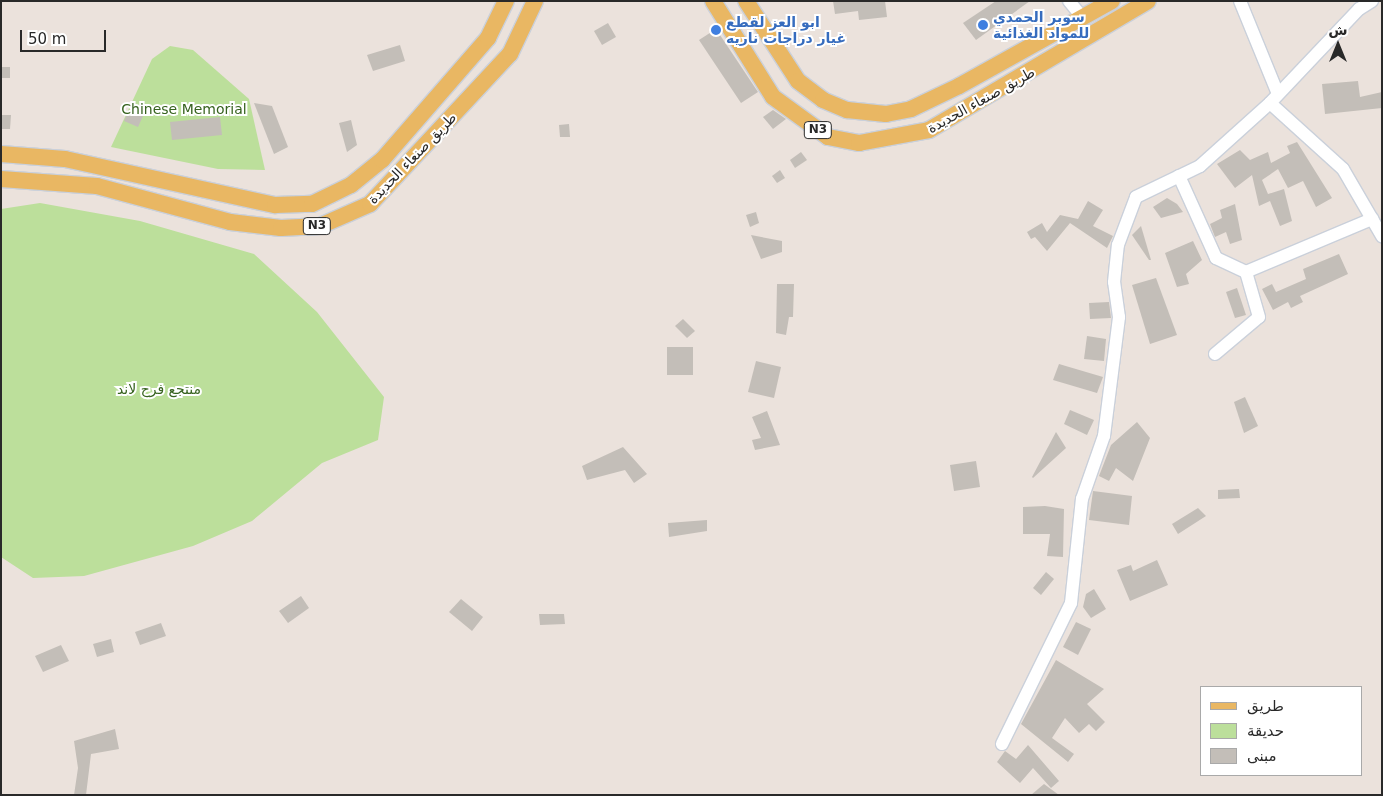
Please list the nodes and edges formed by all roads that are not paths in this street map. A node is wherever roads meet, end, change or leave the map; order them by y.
1 (506, 1) edge
2 (535, 1) edge
3 (712, 1) edge
4 (746, 1) edge
5 (1068, 1) edge
6 (1112, 1) edge
7 (1148, 1) edge
8 (1240, 1) edge
9 (1372, 1) edge
10 (1082, 17) junction
11 (959, 86) junction
12 (1274, 98) junction
13 (976, 105) junction
14 (1, 154) edge
15 (1179, 176) junction
16 (1, 180) edge
17 (1372, 219) junction
18 (1382, 236) edge
19 (1246, 272) junction
20 (1215, 354) dead end
21 (1002, 744) dead end

1 - 14 main road, طريق صنعاء الحديدة / N3
2 - 16 main road, طريق صنعاء الحديدة / N3
3 - 13 main road, طريق صنعاء الحديدة / N3
4 - 11 main road, طريق صنعاء الحديدة / N3
5 - 10 street
6 - 10 main road, طريق صنعاء الحديدة / N3
7 - 13 main road, طريق صنعاء الحديدة / N3
8 - 12 street
9 - 12 street
10 - 11 main road, طريق صنعاء الحديدة / N3
11 - 13 main road
12 - 15 street
12 - 17 street
15 - 19 street
15 - 21 street
17 - 18 street
17 - 19 street
19 - 20 street

